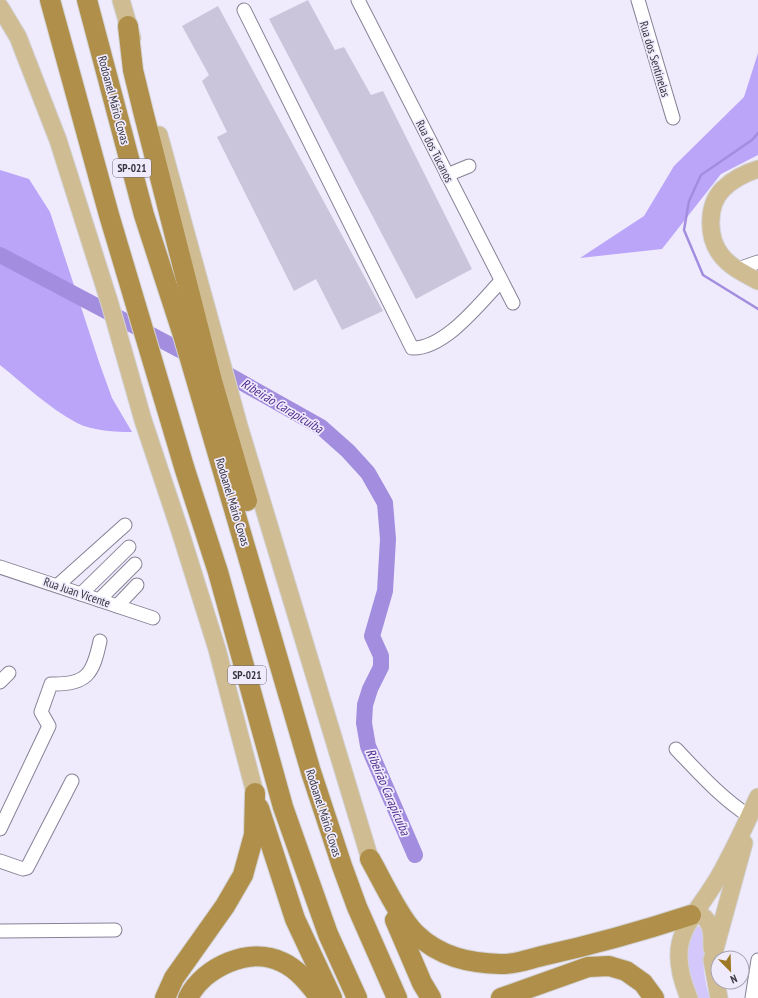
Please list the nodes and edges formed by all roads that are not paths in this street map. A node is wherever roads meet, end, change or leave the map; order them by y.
1 (50, 0) edge
2 (87, 0) edge
3 (121, 0) edge
4 (358, 0) edge
5 (638, 0) edge
6 (0, 7) edge
7 (244, 10) dead end
8 (128, 26) junction
9 (673, 118) dead end
10 (469, 166) dead end
11 (758, 169) edge
12 (447, 175) junction
13 (758, 262) edge
14 (738, 270) junction
15 (501, 280) junction
16 (758, 282) edge
17 (513, 303) dead end
18 (192, 337) junction
19 (221, 385) junction
20 (125, 525) dead end
21 (129, 547) dead end
22 (251, 562) junction
23 (135, 564) dead end
24 (0, 567) edge
25 (58, 585) junction
26 (137, 585) dead end
27 (81, 594) junction
28 (99, 600) junction
29 (117, 606) junction
30 (153, 618) dead end
31 (100, 641) dead end
32 (676, 749) dead end
33 (72, 781) dead end
34 (255, 793) junction
35 (758, 797) edge
36 (750, 816) junction
37 (0, 829) edge
38 (370, 859) junction
39 (0, 861) edge
40 (692, 915) junction
41 (651, 929) junction
42 (115, 930) dead end
43 (0, 931) edge
44 (712, 950) edge
45 (715, 950) edge
46 (758, 960) edge
47 (754, 984) junction
48 (165, 998) edge
49 (188, 998) edge
50 (320, 998) edge
51 (332, 998) edge
52 (357, 998) edge
53 (398, 998) edge
54 (431, 998) edge
55 (500, 998) edge
56 (654, 998) edge
57 (689, 998) edge
58 (744, 998) edge
59 (752, 998) edge

1 - 52 highway, SP-021
2 - 18 highway, Rodoanel Mário Covas / SP-021
3 - 8 main road
4 - 12 street, Rua dos Tucanos
5 - 9 street, Rua dos Sentinelas
6 - 34 main road
7 - 15 street
8 - 18 highway
8 - 19 main road
10 - 12 street
11 - 14 main road
12 - 15 street, Rua dos Tucanos
13 - 14 street
14 - 16 main road
15 - 17 street, Rua dos Tucanos
18 - 19 highway
18 - 22 highway, Rodoanel Mário Covas / SP-021
19 - 22 highway
19 - 38 main road
20 - 25 street
21 - 27 street
22 - 53 highway, Rodoanel Mário Covas / SP-021
23 - 28 street
24 - 25 street, Rua Juan Vicente
25 - 27 street, Rua Juan Vicente
26 - 29 street
27 - 28 street, Rua Juan Vicente
28 - 29 street, Rua Juan Vicente
29 - 30 street, Rua Juan Vicente
31 - 37 street
32 - 36 street
33 - 39 street
34 - 48 highway
34 - 51 highway
35 - 36 main road
36 - 40 main road
36 - 45 main road
38 - 41 highway
38 - 54 highway
40 - 41 highway
40 - 44 main road
40 - 57 main road
41 - 55 highway
42 - 43 street
46 - 47 street
47 - 58 street
47 - 59 street
49 - 50 highway
55 - 56 highway

